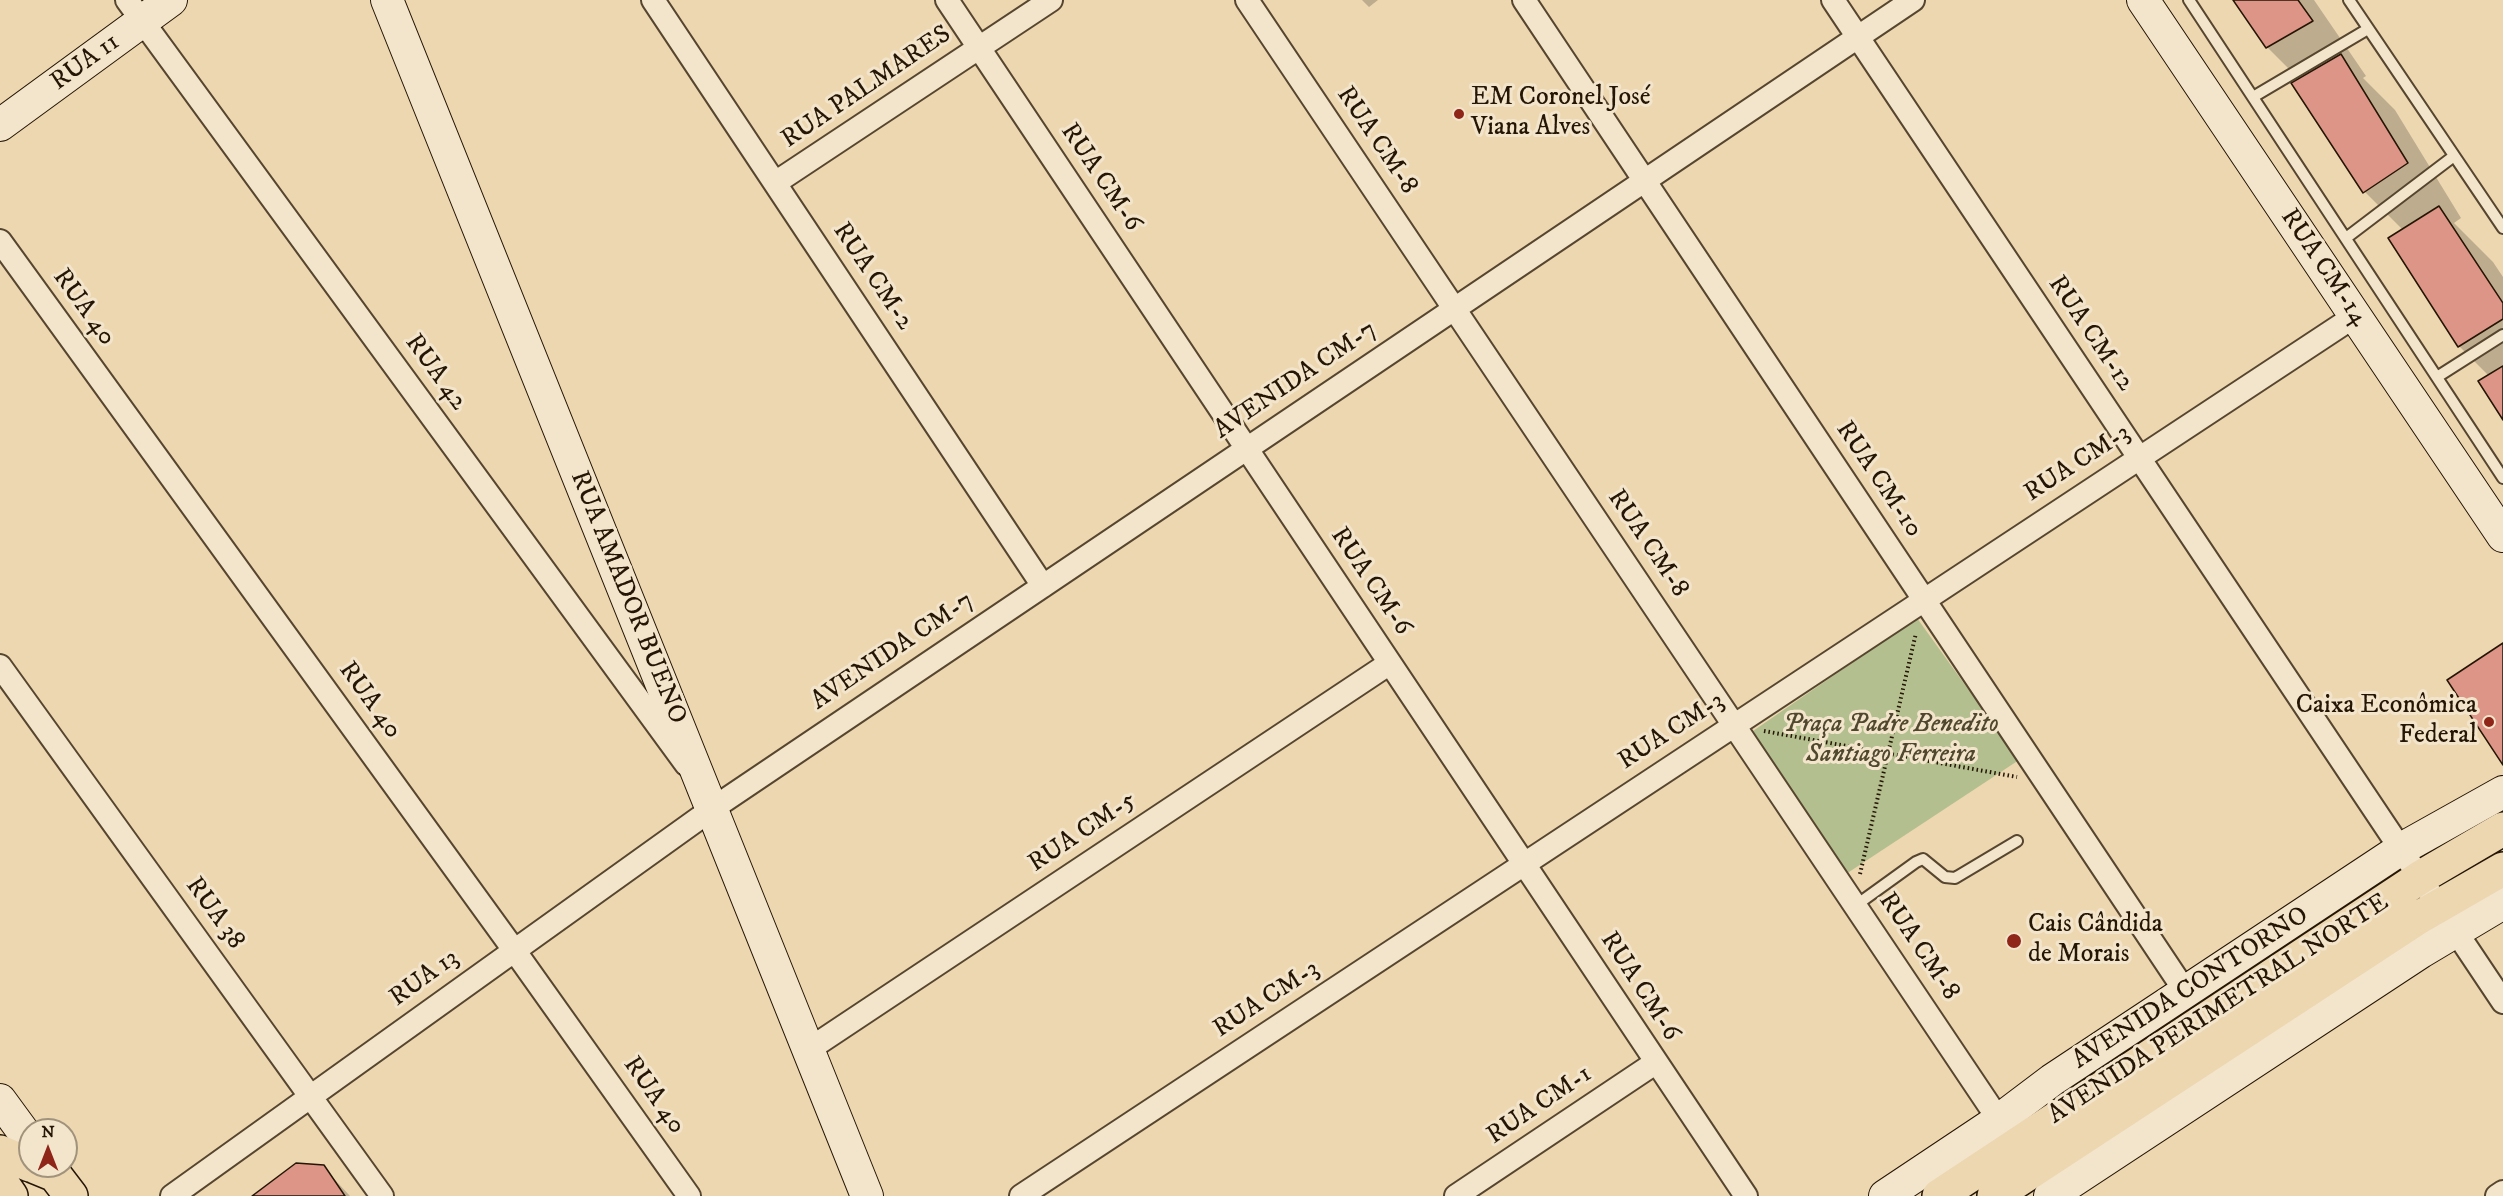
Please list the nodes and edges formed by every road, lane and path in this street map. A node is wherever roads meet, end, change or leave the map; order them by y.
1 (171, 0) edge
2 (387, 0) edge
3 (653, 0) edge
4 (947, 0) edge
5 (1051, 0) edge
6 (1247, 0) edge
7 (1524, 0) edge
8 (1833, 0) edge
9 (1912, 0) edge
10 (2143, 0) edge
11 (2189, 0) edge
12 (2349, 0) edge
13 (135, 10) edge
14 (2368, 29) junction
15 (1858, 37) junction
16 (979, 47) junction
17 (2253, 97) junction
18 (0, 125) edge
19 (2454, 156) junction
20 (1644, 180) junction
21 (775, 183) junction
22 (2503, 228) edge
23 (2346, 238) junction
24 (0, 241) edge
25 (1454, 309) junction
26 (2355, 316) junction
27 (2503, 335) edge
28 (2437, 377) junction
29 (1246, 448) junction
30 (2139, 458) junction
31 (2503, 478) edge
32 (2503, 536) edge
33 (1042, 586) junction
34 (1924, 600) junction
35 (1390, 663) junction
36 (0, 666) edge
37 (1734, 725) junction
38 (1888, 753) junction
39 (699, 778) junction
40 (2043, 781) junction
41 (2503, 792) edge
42 (712, 809) junction
43 (2503, 829) edge
44 (2018, 841) dead end
45 (2401, 849) junction
46 (1524, 864) junction
47 (2503, 869) edge
48 (2421, 877) junction
49 (2503, 903) edge
50 (1854, 905) junction
51 (2448, 918) junction
52 (514, 950) junction
53 (2185, 991) junction
54 (2503, 1002) edge
55 (808, 1050) junction
56 (1655, 1063) junction
57 (311, 1096) junction
58 (0, 1100) edge
59 (2000, 1120) junction
60 (18, 1125) edge
61 (0, 1152) edge
62 (18, 1160) edge
63 (0, 1180) edge
64 (2503, 1192) edge
65 (10, 1196) edge
66 (172, 1196) edge
67 (382, 1196) edge
68 (689, 1196) edge
69 (867, 1196) edge
70 (1021, 1196) edge
71 (1456, 1196) edge
72 (1746, 1196) edge
73 (1885, 1196) edge
74 (1939, 1196) edge
75 (1994, 1196) edge
76 (2050, 1196) edge
77 (2497, 1196) edge

1 - 13 street, RUA 11
2 - 39 street, RUA AMADOR BUENO
3 - 21 street, RUA CM-2
4 - 16 street, RUA CM-6
5 - 16 street, RUA PALMARES
6 - 25 street, RUA CM-8
7 - 20 street, RUA CM-10
8 - 15 street, RUA CM-12
9 - 15 street, AVENIDA CM-7
10 - 26 street, RUA CM-14
11 - 17 lane
12 - 14 lane
13 - 18 street, RUA 11
13 - 39 street, RUA 42
14 - 17 lane
14 - 19 lane
15 - 20 street, AVENIDA CM-7
15 - 30 street, RUA CM-12
16 - 21 street, RUA PALMARES
16 - 29 street, RUA CM-6
17 - 23 lane
19 - 22 lane
19 - 23 lane
20 - 25 street, AVENIDA CM-7
20 - 34 street, RUA CM-10
21 - 33 street, RUA CM-2
23 - 28 lane
24 - 52 street, RUA 40
25 - 29 street, AVENIDA CM-7
25 - 37 street, RUA CM-8
26 - 30 street, RUA CM-3
26 - 32 street, RUA CM-14
27 - 28 lane
28 - 31 lane
29 - 33 street, AVENIDA CM-7
29 - 35 street, RUA CM-6
30 - 34 street, RUA CM-3
30 - 45 street, RUA CM-12
33 - 42 street, AVENIDA CM-7
34 - 37 street, RUA CM-3
34 - 38 path
34 - 40 street, RUA CM-10
35 - 46 street, RUA CM-6
35 - 55 street, RUA CM-5
36 - 57 street, RUA 38
37 - 38 path
37 - 46 street, RUA CM-3
37 - 50 street, RUA CM-8
38 - 40 path
38 - 50 path
39 - 42 street, RUA AMADOR BUENO
40 - 53 street, RUA CM-10
41 - 45 street, AVENIDA CONTORNO
42 - 52 street, RUA 13
42 - 55 street, RUA AMADOR BUENO
43 - 48 highway, AVENIDA PERIMETRAL NORTE
44 - 50 lane
45 - 48 street, RUA CM-12
45 - 53 street, AVENIDA CONTORNO
46 - 56 street, RUA CM-6
46 - 70 street, RUA CM-3
47 - 51 highway, AVENIDA PERIMETRAL NORTE
48 - 51 street, RUA CM-12
48 - 74 highway, AVENIDA PERIMETRAL NORTE
49 - 51 street
50 - 59 street, RUA CM-8
51 - 54 street, RUA CM-12
51 - 75 highway, AVENIDA PERIMETRAL NORTE
51 - 76 street
52 - 57 street, RUA 13
52 - 68 street, RUA 40
53 - 59 street, AVENIDA CONTORNO
55 - 69 street, RUA AMADOR BUENO
56 - 71 street, RUA CM-1
56 - 72 street, RUA CM-6
57 - 66 street, RUA 13
57 - 67 street, RUA 38
58 - 60 street
59 - 73 street, AVENIDA CONTORNO
61 - 62 highway
63 - 65 highway
64 - 77 street

